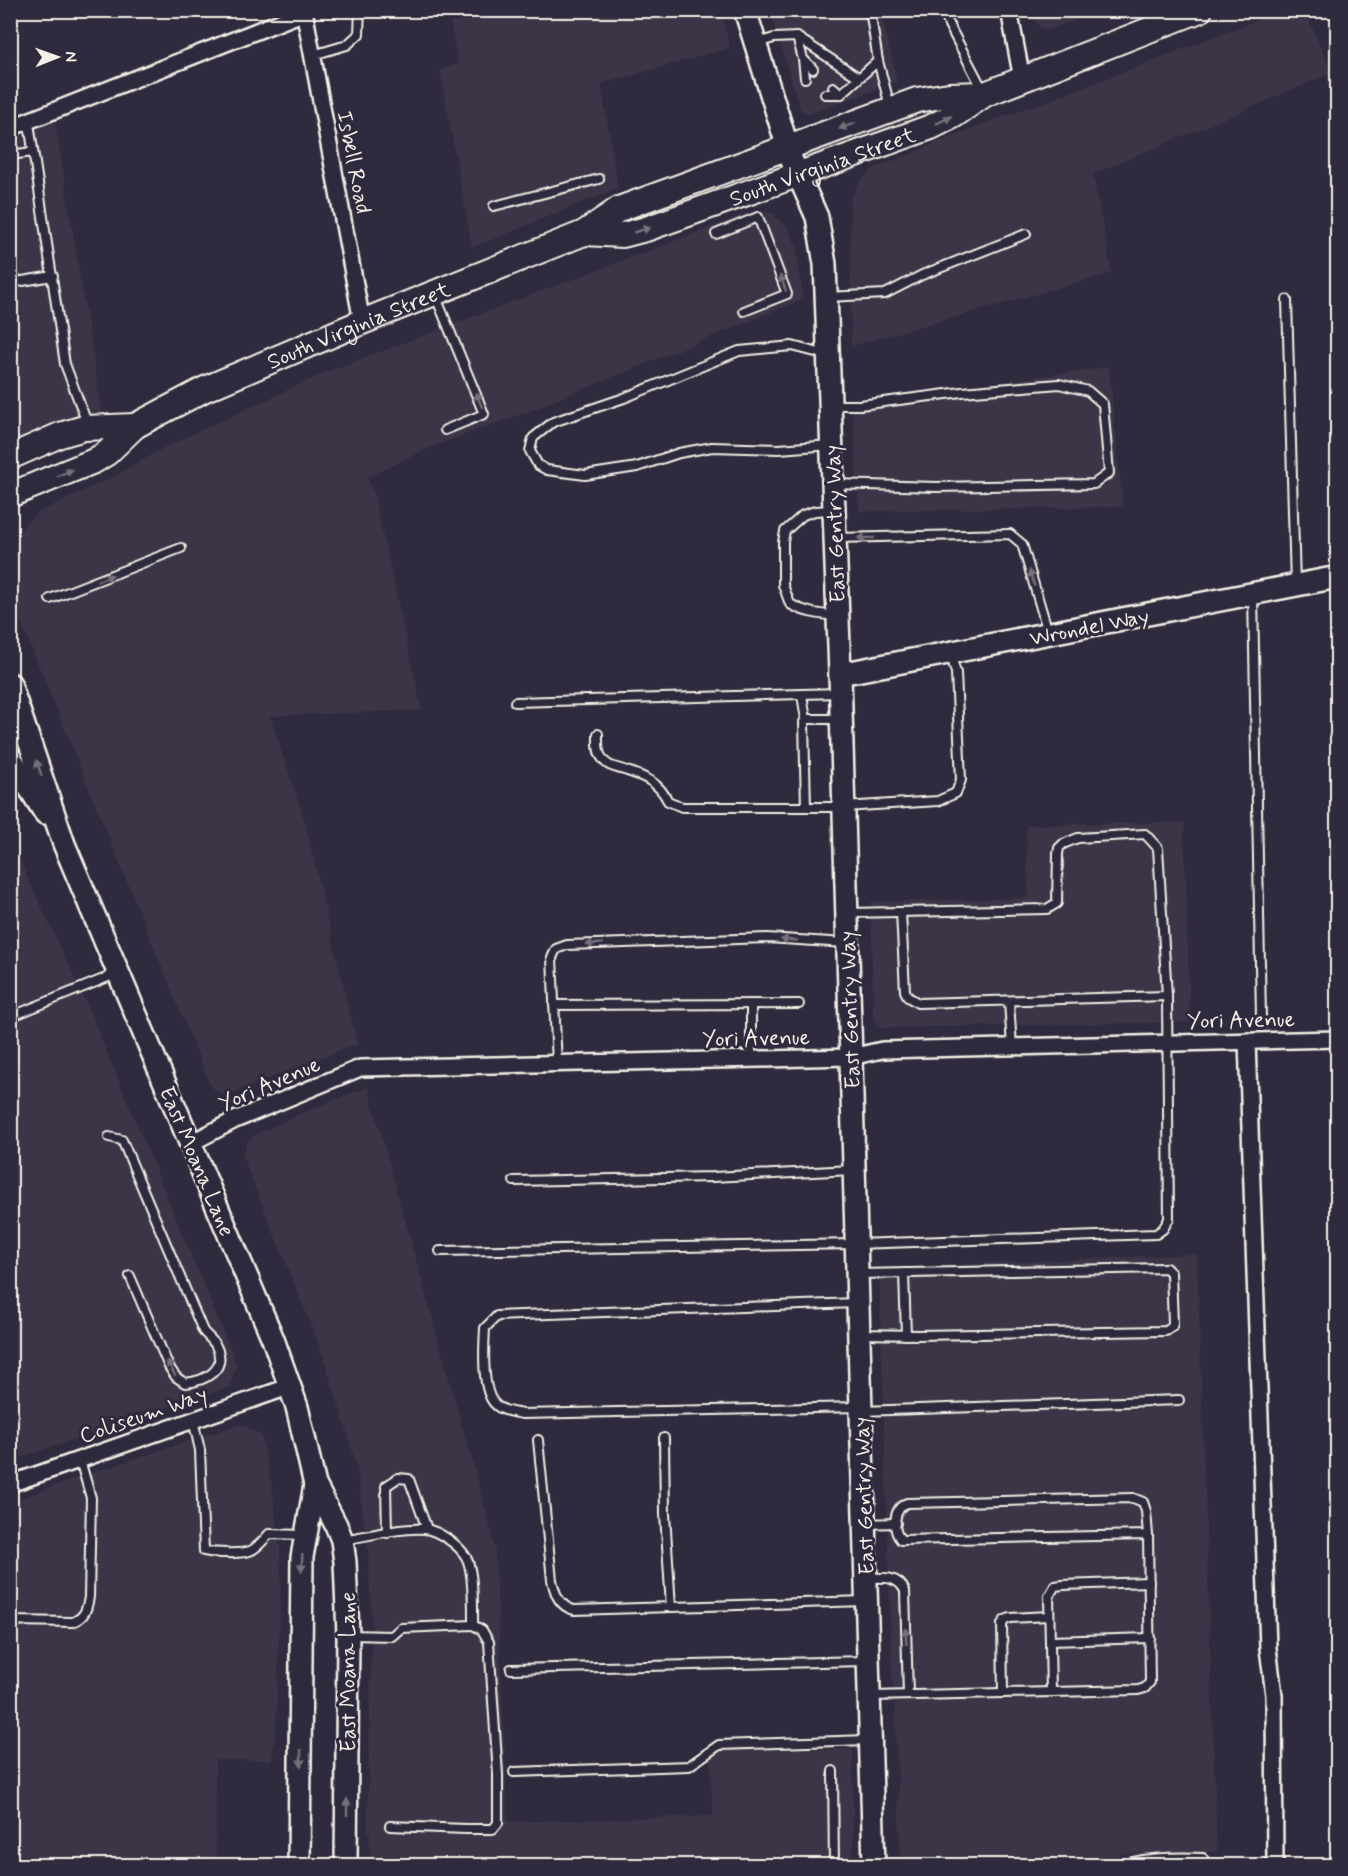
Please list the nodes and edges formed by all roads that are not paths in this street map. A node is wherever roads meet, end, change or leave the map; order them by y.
1 (360, 10) edge
2 (745, 10) edge
3 (870, 10) edge
4 (944, 10) edge
5 (1009, 10) edge
6 (1200, 10) edge
7 (304, 11) edge
8 (797, 37) junction
9 (755, 43) junction
10 (313, 55) junction
11 (803, 59) junction
12 (878, 61) junction
13 (813, 69) dead end
14 (858, 77) junction
15 (805, 78) dead end
16 (1022, 79) junction
17 (833, 87) dead end
18 (825, 94) dead end
19 (841, 94) junction
20 (985, 94) junction
21 (891, 110) junction
22 (29, 123) junction
23 (10, 128) edge
24 (33, 152) junction
25 (10, 155) edge
26 (792, 161) junction
27 (599, 179) dead end
28 (494, 206) dead end
29 (716, 234) dead end
30 (1026, 234) dead end
31 (53, 276) junction
32 (10, 283) edge
33 (435, 293) junction
34 (826, 297) junction
35 (1287, 300) dead end
36 (744, 311) dead end
37 (362, 322) junction
38 (828, 356) junction
39 (830, 405) junction
40 (135, 426) junction
41 (88, 427) junction
42 (445, 430) dead end
43 (832, 445) junction
44 (10, 456) edge
45 (833, 484) junction
46 (18, 492) edge
47 (834, 510) junction
48 (10, 513) edge
49 (835, 538) junction
50 (181, 548) dead end
51 (1338, 577) edge
52 (1295, 586) junction
53 (1253, 594) junction
54 (50, 599) dead end
55 (838, 616) junction
56 (1048, 634) junction
57 (951, 653) junction
58 (10, 684) edge
59 (840, 684) junction
60 (802, 695) junction
61 (515, 702) dead end
62 (806, 719) junction
63 (841, 719) junction
64 (598, 734) dead end
65 (10, 757) edge
66 (806, 807) junction
67 (844, 807) junction
68 (64, 844) junction
69 (901, 912) junction
70 (846, 913) junction
71 (847, 944) junction
72 (120, 972) junction
73 (1167, 996) junction
74 (1009, 1001) junction
75 (751, 1004) junction
76 (799, 1004) dead end
77 (554, 1005) junction
78 (10, 1017) edge
79 (1261, 1017) dead end
80 (1338, 1039) edge
81 (1247, 1041) junction
82 (1168, 1043) junction
83 (1012, 1047) junction
84 (851, 1057) junction
85 (751, 1060) junction
86 (557, 1064) junction
87 (109, 1137) dead end
88 (191, 1143) junction
89 (854, 1170) junction
90 (514, 1181) dead end
91 (856, 1244) junction
92 (440, 1251) dead end
93 (904, 1273) junction
94 (857, 1274) junction
95 (130, 1276) dead end
96 (858, 1303) junction
97 (858, 1334) junction
98 (906, 1335) junction
99 (291, 1386) junction
100 (1179, 1400) dead end
101 (861, 1409) junction
102 (193, 1420) junction
103 (664, 1438) dead end
104 (538, 1440) dead end
105 (80, 1460) junction
106 (10, 1484) edge
107 (315, 1485) junction
108 (896, 1523) junction
109 (864, 1524) junction
110 (426, 1529) junction
111 (387, 1533) junction
112 (306, 1535) junction
113 (1148, 1535) junction
114 (342, 1540) junction
115 (865, 1578) junction
116 (1149, 1582) junction
117 (866, 1601) junction
118 (671, 1607) junction
119 (1050, 1616) junction
120 (10, 1621) edge
121 (473, 1625) junction
122 (348, 1635) junction
123 (1150, 1638) junction
124 (1050, 1641) junction
125 (868, 1661) junction
126 (511, 1669) dead end
127 (1051, 1692) junction
128 (1003, 1693) junction
129 (908, 1695) junction
130 (868, 1696) junction
131 (870, 1740) junction
132 (833, 1771) dead end
133 (514, 1772) dead end
134 (390, 1826) dead end
135 (299, 1866) edge
136 (346, 1866) edge
137 (834, 1866) edge
138 (873, 1866) edge
139 (1132, 1866) edge
140 (1206, 1866) edge
141 (1275, 1866) edge

1 - 10 lane
2 - 9 street, East Gentry Way
3 - 12 lane
4 - 20 lane
5 - 16 street
6 - 16 main road, South Virginia Street
7 - 10 street, Isbell Road
7 - 22 street
8 - 9 lane
8 - 11 lane
8 - 14 lane
9 - 26 street, East Gentry Way
10 - 37 street, Isbell Road
11 - 13 lane
11 - 15 lane
12 - 14 lane
12 - 21 lane
14 - 19 lane
16 - 20 main road, South Virginia Street
17 - 19 lane
18 - 19 lane
20 - 21 main road, South Virginia Street
26 -> 20 main road, South Virginia Street
21 -> 26 main road, South Virginia Street
22 - 23 street
22 - 24 lane
24 - 25 lane
24 - 31 lane
26 - 33 main road, South Virginia Street
26 - 34 street, East Gentry Way
27 - 28 lane
36 -> 29 lane
30 - 34 lane
31 - 32 lane
31 - 41 lane
33 - 37 main road, South Virginia Street
42 -> 33 lane
34 - 38 street, East Gentry Way
35 - 52 lane
37 - 40 main road, South Virginia Street
38 - 39 street, East Gentry Way
38 - 43 lane
39 - 43 street, East Gentry Way
39 - 45 lane
40 - 41 main road, South Virginia Street
46 -> 40 main road, South Virginia Street
41 - 44 main road, South Virginia Street
43 - 45 street, East Gentry Way
45 - 47 street, East Gentry Way
46 - 48 main road
47 - 49 street, East Gentry Way
47 - 55 lane
49 - 55 street, East Gentry Way
56 -> 49 lane
54 -> 50 lane
51 - 52 street, Wrondel Way
52 - 53 street, Wrondel Way
53 - 56 street, Wrondel Way
53 - 79 lane
55 - 59 street, East Gentry Way
56 - 57 street, Wrondel Way
57 - 59 street, Wrondel Way
57 - 67 lane
68 -> 58 street, East Moana Lane
59 - 60 lane
59 - 63 street, East Gentry Way
60 - 61 lane
60 - 62 lane
62 - 63 lane
62 - 66 lane
63 - 67 street, East Gentry Way
64 - 66 lane
65 - 68 street, East Moana Lane
66 - 67 lane
67 - 70 street, East Gentry Way
68 - 72 street, East Moana Lane
69 - 70 lane
69 - 73 lane
69 - 74 lane
70 - 71 street, East Gentry Way
71 -> 77 lane
71 - 84 street, East Gentry Way
72 - 78 lane
72 - 88 street, East Moana Lane
73 - 74 lane
73 - 82 lane
74 - 83 lane
75 - 76 lane
75 - 77 lane
75 - 85 lane
77 - 86 lane
80 - 81 street, Yori Avenue
81 - 82 street, Yori Avenue
81 - 141 street
82 - 83 street, Yori Avenue
82 - 91 lane
83 - 84 street, Yori Avenue
84 - 85 street, Yori Avenue
84 - 89 street, East Gentry Way
85 - 86 street, Yori Avenue
86 - 88 street, Yori Avenue
87 -> 95 lane
88 - 99 street, East Moana Lane
89 - 90 lane
89 - 91 street, East Gentry Way
91 - 92 lane
91 - 94 street, East Gentry Way
93 - 94 lane
93 - 98 lane
93 - 98 lane
94 - 96 street, East Gentry Way
96 - 97 street, East Gentry Way
96 - 101 lane
97 - 98 lane
97 - 101 street, East Gentry Way
99 - 102 street, Coliseum Way
99 - 107 street, East Moana Lane
100 - 101 lane
101 - 109 street, East Gentry Way
102 - 105 street, Coliseum Way
102 - 112 lane
103 - 118 lane
104 - 118 lane
105 - 106 street, Coliseum Way
105 - 120 lane
107 - 112 street, East Moana Lane
107 - 114 street, East Moana Lane
108 - 109 lane
108 - 113 lane
108 - 113 lane
109 - 115 street, East Gentry Way
110 - 111 lane
110 - 111 lane
110 - 121 lane
111 - 114 lane
112 -> 135 street, East Moana Lane
113 - 116 lane
114 - 122 street, East Moana Lane
115 - 117 street, East Gentry Way
129 -> 115 lane
116 - 119 lane
116 - 123 lane
117 - 118 lane
117 - 125 street, East Gentry Way
119 - 124 lane
119 - 128 lane
121 - 122 lane
121 - 134 lane
136 -> 122 street, East Moana Lane
123 - 124 lane
123 - 127 lane
124 - 127 lane
125 - 126 lane
125 - 130 street, East Gentry Way
127 - 128 lane
128 - 129 lane
129 - 130 lane
130 - 131 street, East Gentry Way
131 - 133 lane
131 - 138 street, East Gentry Way
132 - 137 lane
139 - 140 lane

